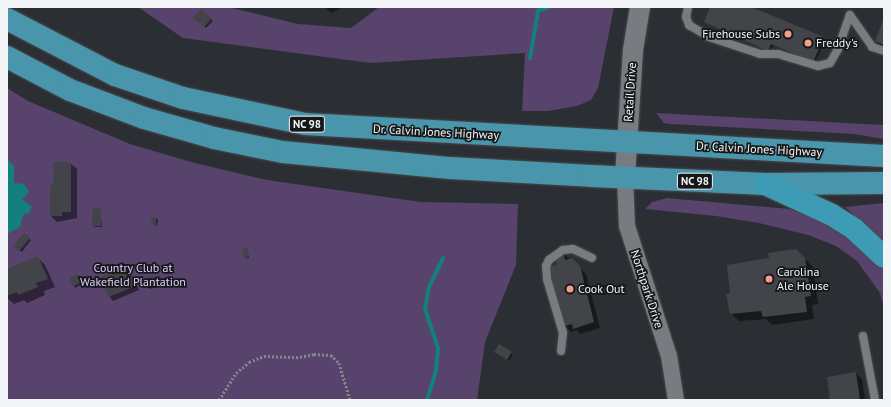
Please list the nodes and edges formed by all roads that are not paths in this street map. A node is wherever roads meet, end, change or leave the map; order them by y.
1 (640, 7) edge
2 (688, 7) edge
3 (7, 19) edge
4 (7, 30) edge
5 (884, 51) edge
6 (7, 57) edge
7 (115, 75) junction
8 (627, 141) junction
9 (884, 156) edge
10 (625, 177) junction
11 (884, 183) edge
12 (765, 184) junction
13 (884, 257) edge
14 (592, 258) dead end
15 (863, 336) dead end
16 (561, 351) dead end
17 (676, 400) edge
18 (875, 400) edge

1 - 8 street, Retail Drive
2 - 5 lane
3 - 7 highway, Dr. Calvin Jones Highway / NC 98
4 - 7 highway
6 - 10 highway, NC 98
7 - 8 highway, Dr. Calvin Jones Highway / NC 98
8 - 9 highway, Dr. Calvin Jones Highway / NC 98
8 - 10 street, Retail Drive
10 - 12 highway, NC 98
10 - 17 street, Northpark Drive
11 - 12 highway, NC 98
12 - 13 highway
14 - 16 lane
15 - 18 lane

